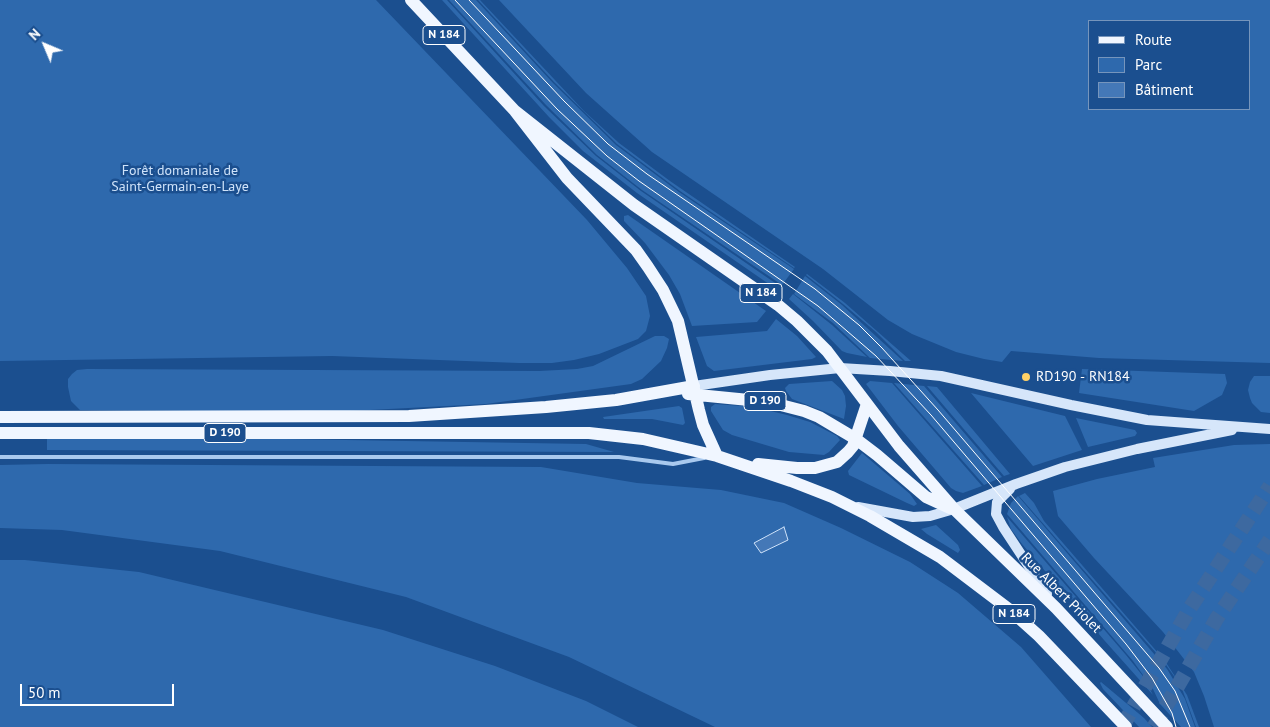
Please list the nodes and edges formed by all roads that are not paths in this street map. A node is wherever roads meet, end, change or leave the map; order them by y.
1 (411, 0) edge
2 (515, 112) junction
3 (840, 368) junction
4 (695, 391) junction
5 (866, 404) junction
6 (0, 417) edge
7 (1247, 428) junction
8 (1270, 429) edge
9 (0, 433) edge
10 (856, 439) junction
11 (717, 456) junction
12 (0, 457) edge
13 (736, 462) junction
14 (1016, 484) junction
15 (847, 505) junction
16 (954, 509) junction
17 (1056, 608) junction
18 (1126, 727) edge
19 (1167, 727) edge

1 - 2 main road, N 184
2 - 3 main road, N 184
2 - 4 main road, N 184
3 - 4 main road, D 190
3 - 5 main road, N 184
3 - 7 main road, D 190
4 - 6 main road, D 190
4 - 10 main road, D 190
4 - 11 main road, N 184
5 - 10 main road, N 184
5 - 16 main road, Rue Albert Priolet / N 184
7 - 8 main road, D 190
7 - 14 main road, D 190
9 - 11 main road, D 190
10 - 13 main road, N 184
10 - 16 main road, D 190
11 - 12 lane
11 - 13 main road, N 184
13 - 15 main road, N 184
14 - 16 main road, D 190
14 - 17 main road
15 - 16 main road, D 190
15 - 18 main road, N 184
16 - 17 main road, Rue Albert Priolet / N 184
17 - 19 main road, Rue Albert Priolet / N 184

